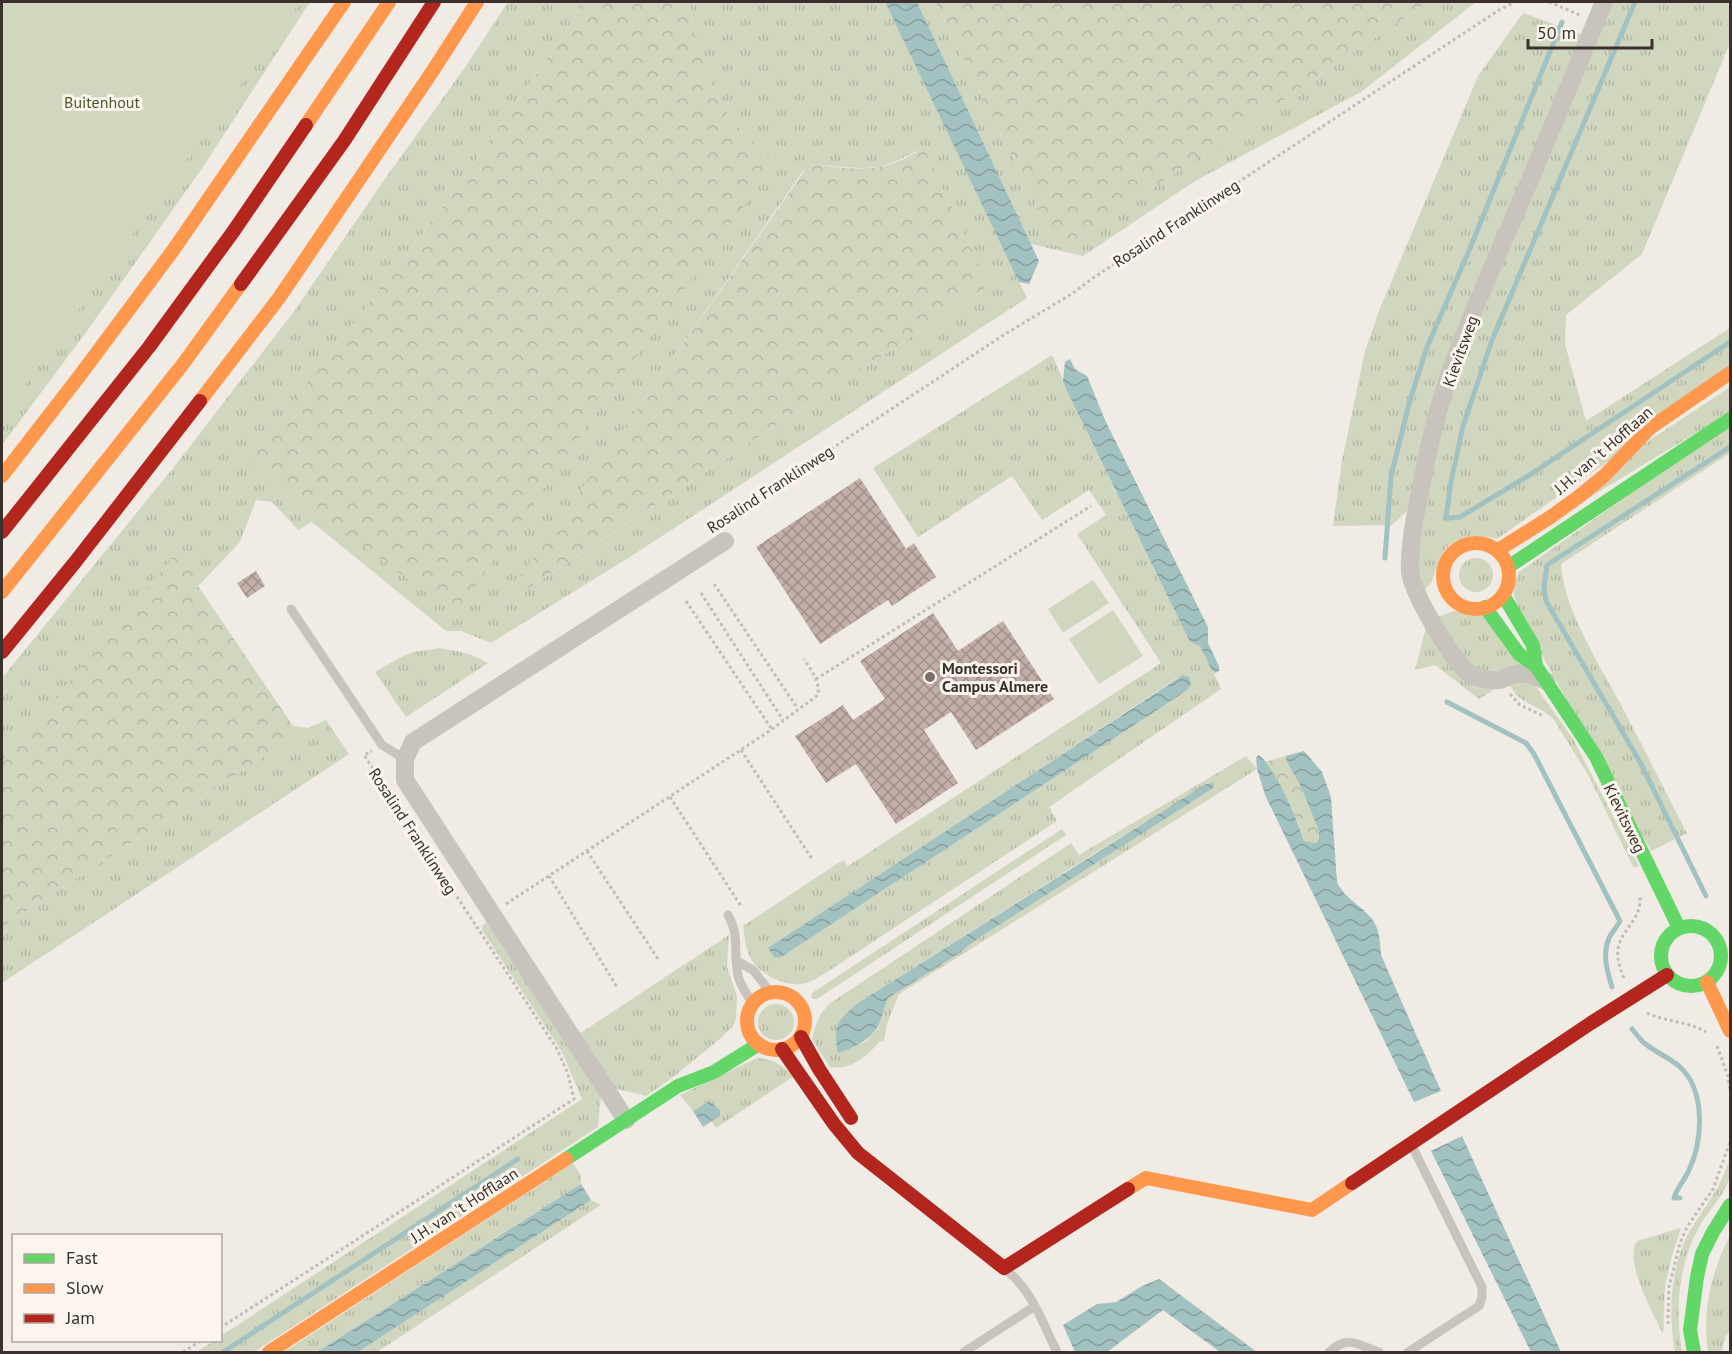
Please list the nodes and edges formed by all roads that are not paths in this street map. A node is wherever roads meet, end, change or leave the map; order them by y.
1 (344, 2) edge
2 (389, 2) edge
3 (434, 2) edge
4 (477, 2) edge
5 (1604, 2) edge
6 (1731, 373) edge
7 (1731, 419) edge
8 (2, 476) edge
9 (2, 532) edge
10 (725, 541) dead end
11 (1498, 550) junction
12 (1508, 567) junction
13 (2, 592) edge
14 (1503, 595) junction
15 (1485, 608) junction
16 (291, 609) dead end
17 (2, 652) edge
18 (1536, 666) junction
19 (1546, 681) junction
20 (405, 759) junction
21 (728, 915) dead end
22 (1679, 928) junction
23 (737, 961) junction
24 (1667, 975) junction
25 (1707, 982) junction
26 (771, 993) junction
27 (753, 1004) junction
28 (1731, 1031) edge
29 (801, 1037) junction
30 (759, 1044) junction
31 (782, 1049) junction
32 (697, 1066) dead end
33 (678, 1086) junction
34 (626, 1120) junction
35 (857, 1126) dead end
36 (1410, 1143) junction
37 (871, 1144) dead end
38 (888, 1177) junction
39 (1731, 1205) edge
40 (1004, 1268) junction
41 (1035, 1306) junction
42 (269, 1353) edge
43 (964, 1353) edge
44 (1057, 1353) edge
45 (1329, 1353) edge
46 (1379, 1353) edge
47 (1408, 1353) edge
48 (1694, 1353) edge

1 - 8 main road
2 - 9 main road
3 - 13 main road
4 - 17 main road
5 - 19 street, Kievitsweg
6 - 11 main road, J.H. van 't Hofflaan
7 - 12 main road
10 - 20 street, Rosalind Franklinweg
11 - 12 main road
11 - 15 main road
12 - 14 main road
14 - 15 main road
14 - 18 main road, Kievitsweg
15 - 18 main road, Kievitsweg
16 - 20 lane
18 - 19 main road, Kievitsweg
19 - 22 main road, Kievitsweg
20 - 34 street, Rosalind Franklinweg
21 - 23 lane
22 - 24 main road
22 - 25 main road
23 - 26 lane
23 - 27 lane
24 - 25 main road
24 - 36 main road
25 - 28 main road
26 - 27 main road
26 - 29 main road
27 - 30 main road
29 - 31 main road
29 - 35 main road
30 - 31 main road
30 - 33 main road, J.H. van 't Hofflaan
31 - 38 main road
32 - 33 main road, J.H. van 't Hofflaan
33 - 34 main road, J.H. van 't Hofflaan
34 - 42 main road, J.H. van 't Hofflaan
36 - 40 main road
36 - 47 lane
37 - 38 main road
38 - 40 main road
39 - 48 main road
40 - 41 lane
41 - 43 lane
41 - 44 lane
45 - 46 lane

